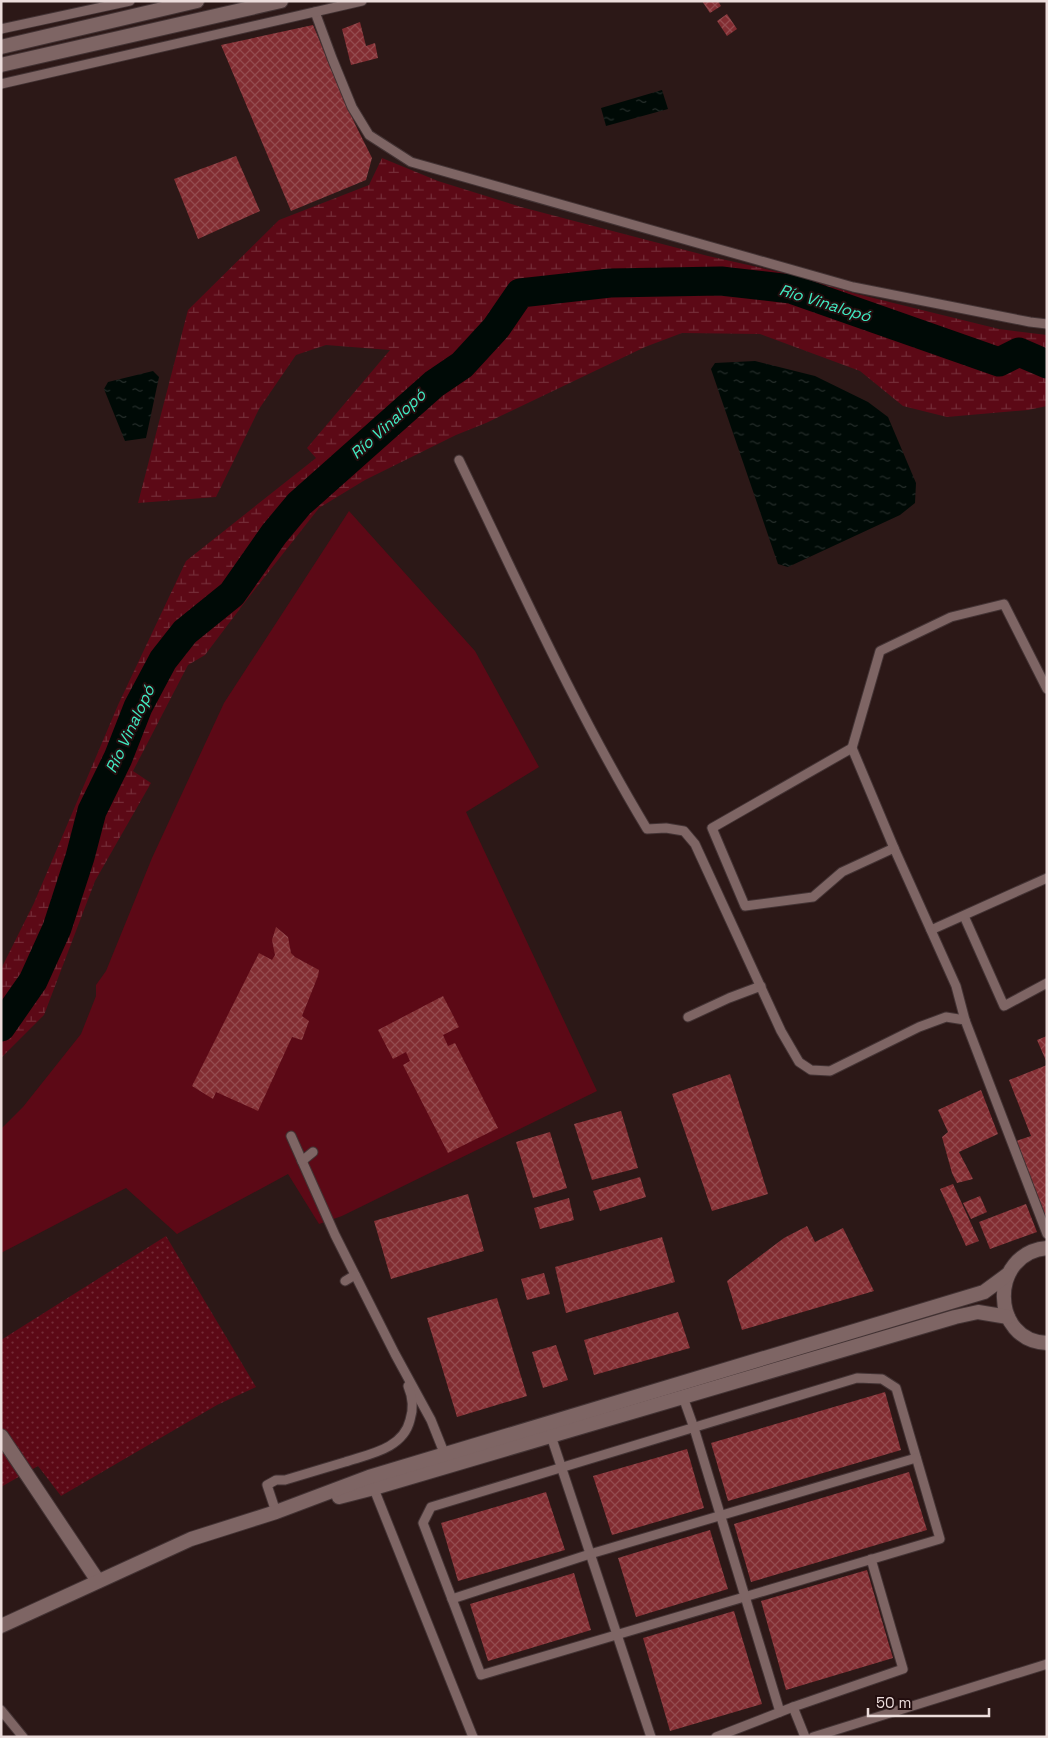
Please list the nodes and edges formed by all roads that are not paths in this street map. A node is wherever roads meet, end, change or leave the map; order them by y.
1 (130, 1) edge
2 (197, 1) edge
3 (281, 1) edge
4 (362, 1) edge
5 (315, 12) junction
6 (1, 29) edge
7 (1, 47) edge
8 (1, 65) edge
9 (1, 84) edge
10 (1047, 324) edge
11 (459, 460) dead end
12 (1047, 689) edge
13 (852, 748) junction
14 (894, 848) junction
15 (1047, 878) edge
16 (964, 916) junction
17 (931, 930) junction
18 (1047, 982) edge
19 (761, 986) junction
20 (688, 1017) dead end
21 (965, 1020) junction
22 (291, 1136) dead end
23 (313, 1152) dead end
24 (302, 1161) junction
25 (1047, 1234) edge
26 (1047, 1248) edge
27 (355, 1275) junction
28 (1007, 1275) junction
29 (345, 1280) dead end
30 (1008, 1317) junction
31 (1047, 1343) edge
32 (395, 1354) junction
33 (683, 1397) junction
34 (694, 1428) junction
35 (1, 1436) edge
36 (550, 1436) junction
37 (445, 1454) junction
38 (916, 1458) junction
39 (561, 1468) junction
40 (372, 1483) junction
41 (276, 1512) junction
42 (720, 1515) junction
43 (590, 1554) junction
44 (870, 1559) junction
45 (98, 1581) junction
46 (745, 1596) junction
47 (452, 1599) junction
48 (1, 1626) edge
49 (616, 1634) junction
50 (1047, 1664) edge
51 (792, 1707) junction
52 (1, 1710) edge
53 (780, 1712) junction
54 (23, 1737) edge
55 (473, 1737) edge
56 (651, 1737) edge
57 (716, 1737) edge
58 (805, 1737) edge
59 (813, 1737) edge

1 - 6 lane
2 - 7 main road
3 - 8 main road
4 - 5 lane
5 - 9 lane
5 - 10 lane
11 - 19 lane
12 - 13 lane
13 - 14 lane
13 - 14 lane
14 - 17 lane
15 - 16 lane
16 - 17 lane
16 - 18 lane
17 - 21 lane
19 - 20 lane
19 - 21 lane
21 - 25 lane
22 - 24 lane
23 - 24 lane
24 - 27 lane
26 - 28 main road
27 - 29 lane
27 - 32 lane
28 - 30 main road
28 - 37 main road
30 - 31 main road
30 - 33 main road
32 - 37 lane
32 - 41 lane
33 - 34 lane
33 - 36 main road
34 - 38 lane
34 - 39 lane
34 - 42 lane
35 - 45 main road
36 - 39 lane
36 - 40 main road
37 - 40 main road
38 - 42 lane
38 - 44 lane
39 - 43 lane
39 - 47 lane
40 - 41 main road
40 - 55 lane
41 - 45 main road
42 - 43 lane
42 - 46 lane
43 - 47 lane
43 - 49 lane
44 - 46 lane
44 - 51 lane
45 - 48 main road
46 - 49 lane
46 - 53 lane
47 - 49 lane
49 - 56 lane
50 - 59 lane
51 - 53 lane
51 - 58 lane
52 - 54 lane
53 - 57 lane

